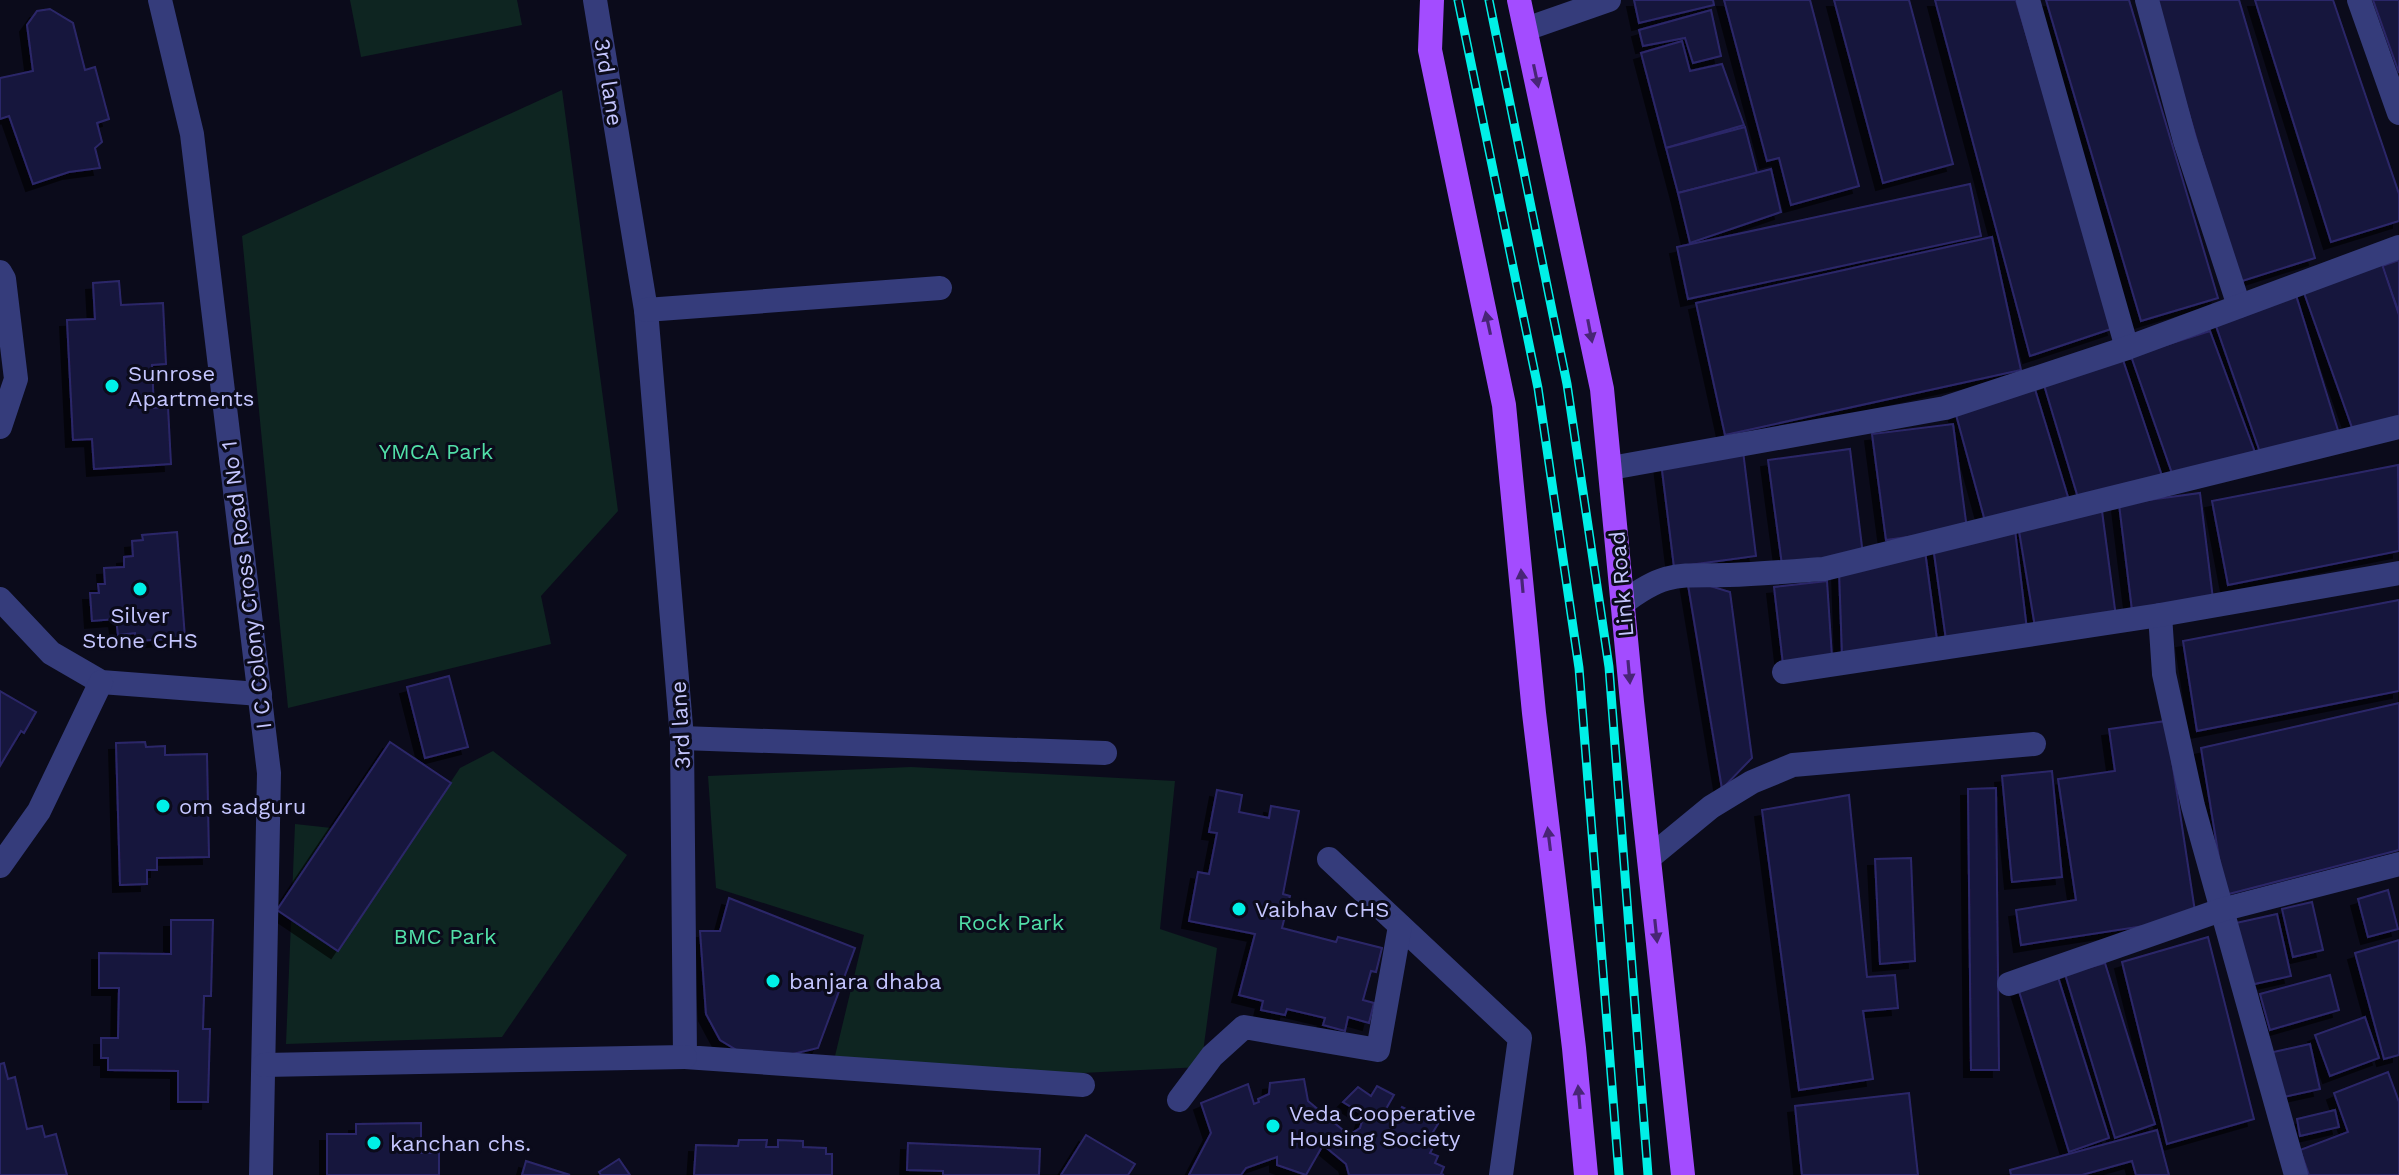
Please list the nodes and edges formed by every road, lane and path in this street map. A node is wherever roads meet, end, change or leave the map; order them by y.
1 (160, 0) edge
2 (595, 0) edge
3 (1432, 0) edge
4 (1519, 0) edge
5 (1609, 0) edge
6 (2028, 0) edge
7 (2147, 0) edge
8 (2359, 0) edge
9 (1526, 29) junction
10 (2399, 113) edge
11 (2399, 247) edge
12 (0, 272) edge
13 (940, 288) dead end
14 (2239, 306) junction
15 (646, 310) junction
16 (2127, 348) junction
17 (0, 427) edge
18 (2399, 427) edge
19 (1611, 468) junction
20 (2399, 573) edge
21 (0, 599) edge
22 (1623, 603) junction
23 (2160, 615) junction
24 (1784, 672) dead end
25 (101, 682) junction
26 (260, 694) junction
27 (682, 738) junction
28 (2034, 744) dead end
29 (1105, 753) dead end
30 (1649, 858) junction
31 (1329, 859) dead end
32 (2399, 864) edge
33 (0, 866) edge
34 (2221, 910) junction
35 (1400, 926) junction
36 (2009, 984) dead end
37 (685, 1057) junction
38 (264, 1065) junction
39 (1083, 1085) dead end
40 (1179, 1100) dead end
41 (261, 1175) edge
42 (1501, 1175) edge
43 (1586, 1175) edge
44 (1683, 1175) edge
45 (2296, 1175) edge

1 - 26 street, I C Colony Cross Road No 1
2 - 15 street, 3rd lane
43 -> 3 main road
4 - 9 main road, Link Road
5 - 9 street
6 - 16 street
7 - 14 street
8 - 10 street
9 -> 19 main road, Link Road
11 - 14 street
12 - 17 street
13 - 15 street
14 - 16 street
15 - 27 street, 3rd lane
16 - 19 street
18 - 22 street
19 - 22 main road, Link Road
20 - 23 street
21 - 25 street
22 -> 30 main road, Link Road
23 - 24 street
23 - 34 street
25 - 26 street
25 - 33 street
26 - 38 street, I C Colony Cross Road No 1
27 - 29 street
27 - 37 street, 3rd lane
28 - 30 street
30 -> 44 main road, Link Road
31 - 35 street
32 - 34 street
34 - 36 street
34 - 45 street
35 - 40 street
35 - 42 street
37 - 38 street
37 - 39 street
38 - 41 street, I C Colony Cross Road No 1

